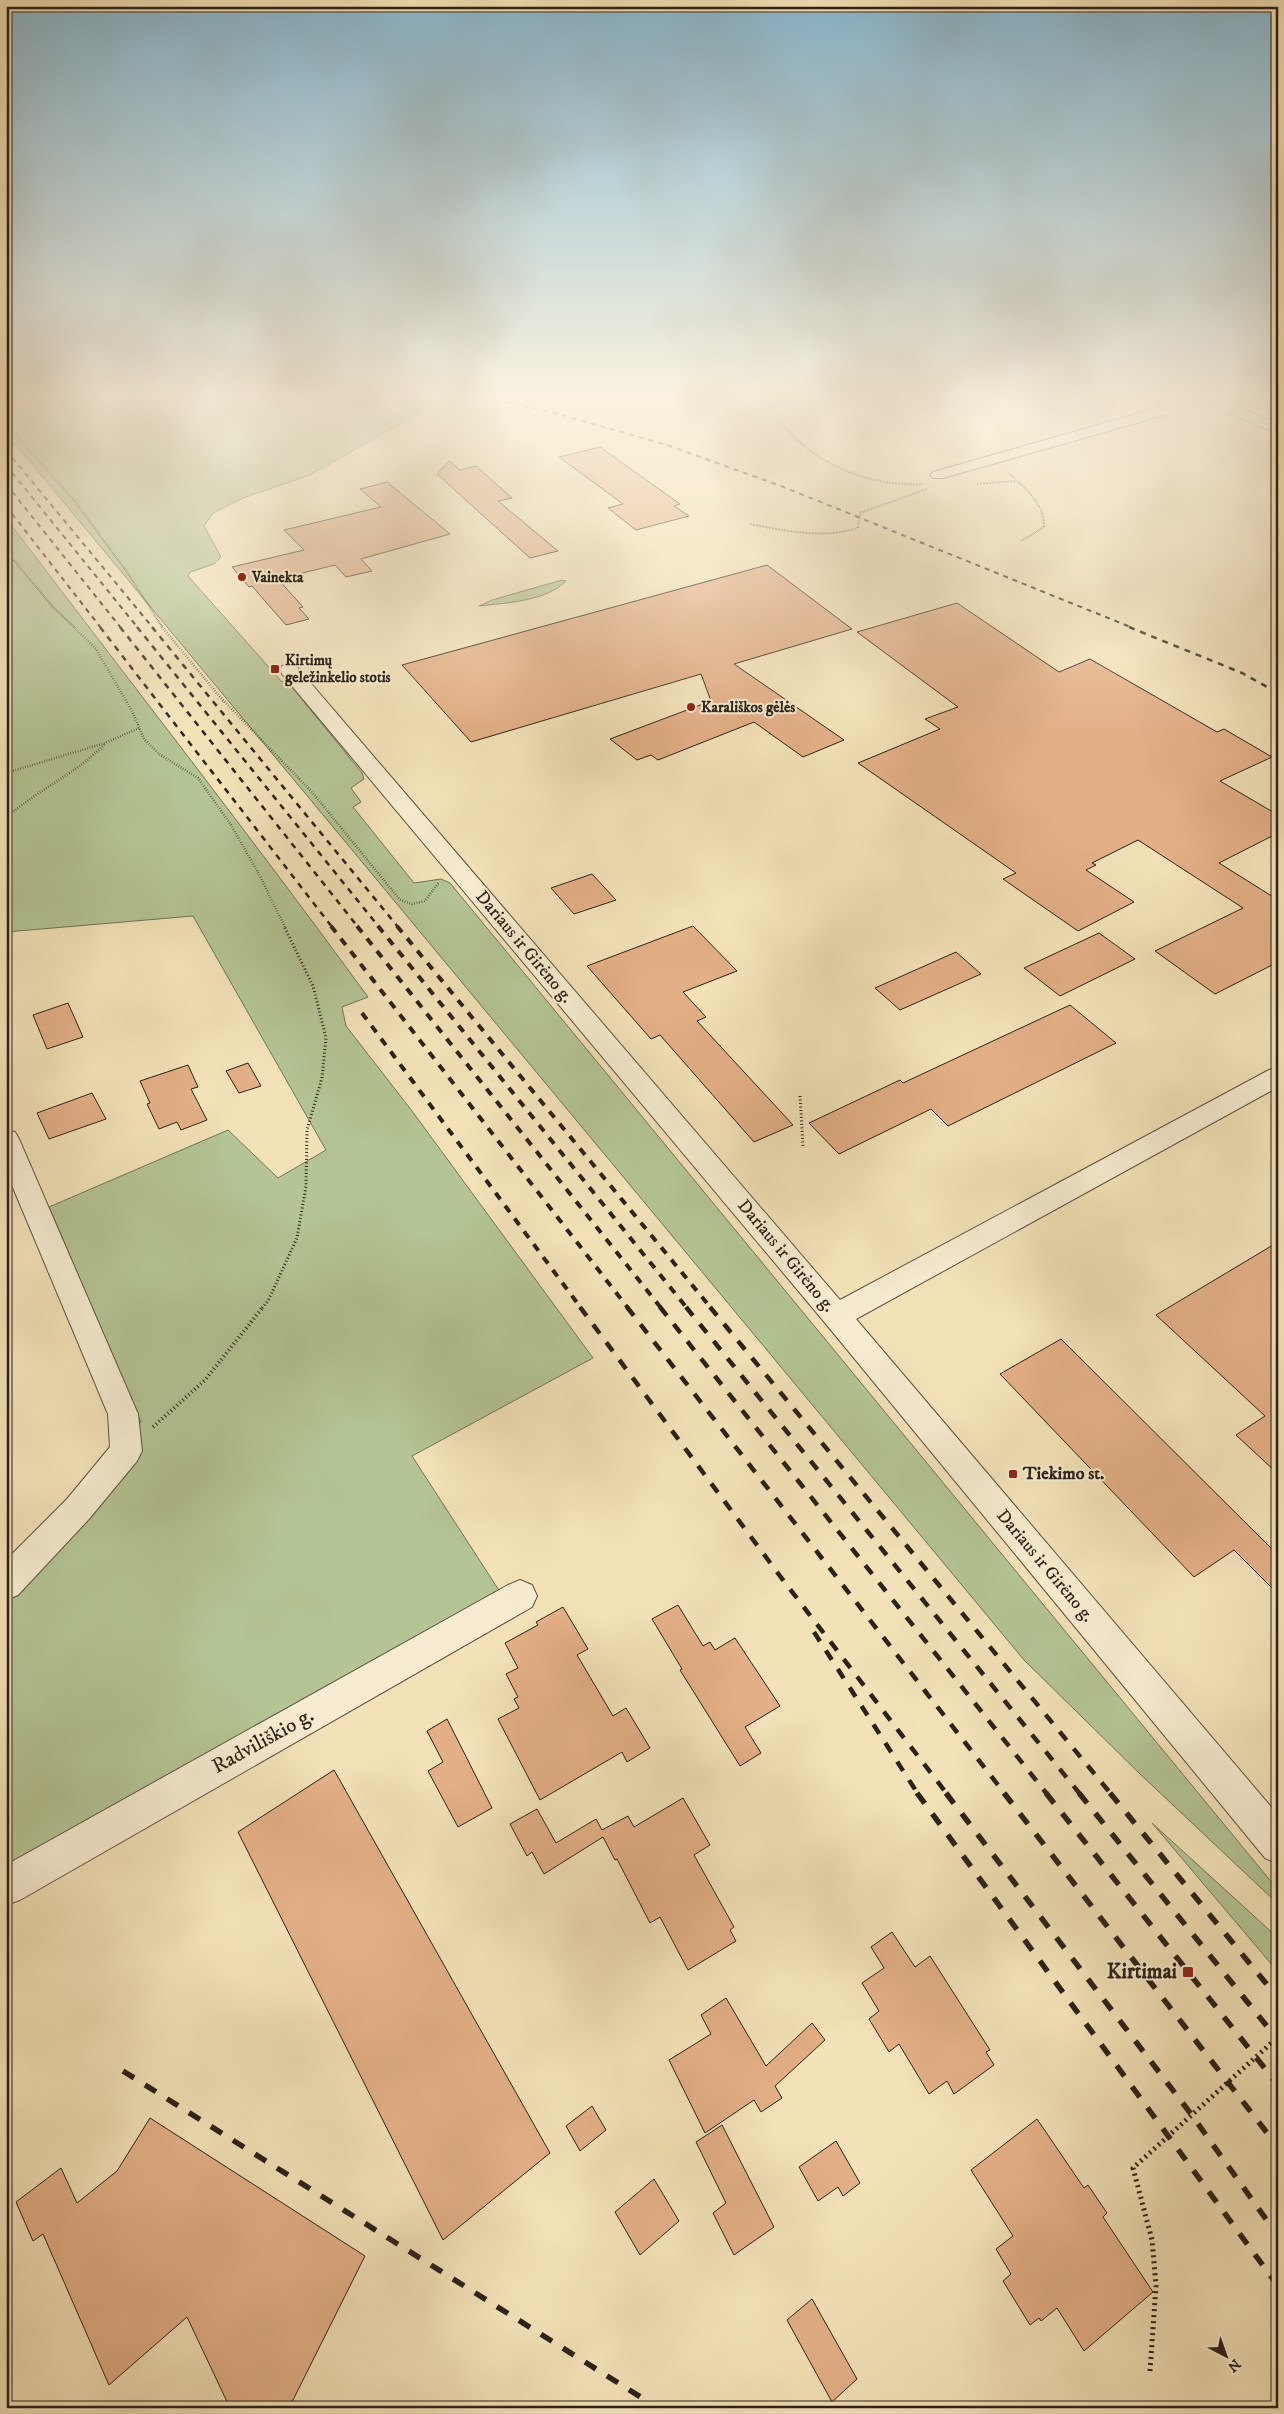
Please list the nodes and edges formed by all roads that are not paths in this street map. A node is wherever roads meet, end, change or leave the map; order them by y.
1 (289, 670) dead end
2 (1278, 1076) edge
3 (6, 1139) edge
4 (836, 1316) junction
5 (6, 1584) edge
6 (520, 1596) dead end
7 (1278, 1845) edge
8 (6, 1886) edge

1 - 4 street, Dariaus ir Girėno g.
2 - 4 street
3 - 5 street
4 - 7 street, Dariaus ir Girėno g.
6 - 8 street, Radviliškio g.

